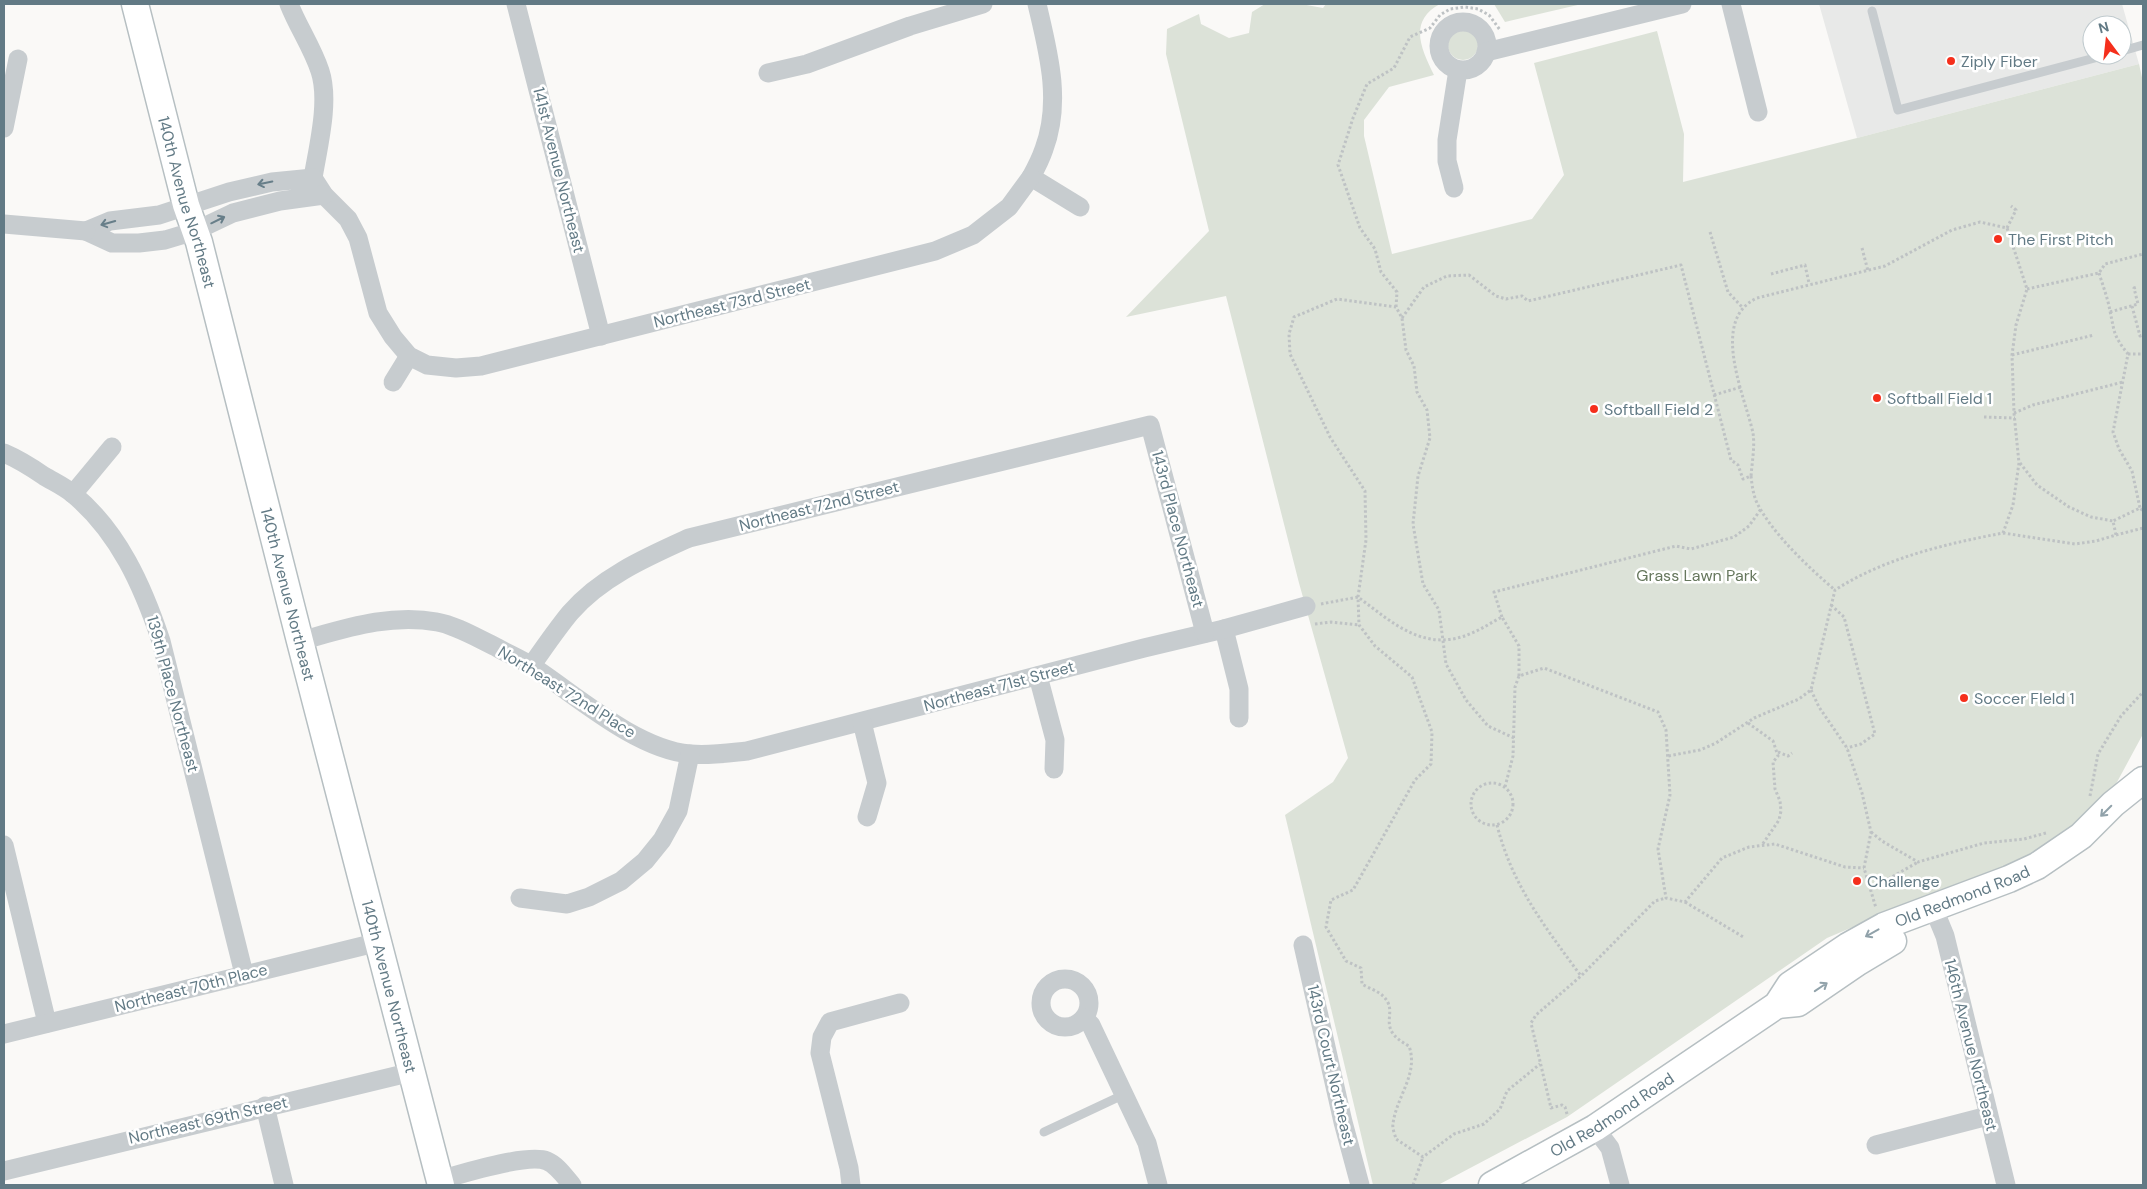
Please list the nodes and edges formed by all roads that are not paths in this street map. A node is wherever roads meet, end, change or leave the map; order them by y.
1 (135, 4) edge
2 (289, 4) edge
3 (516, 4) edge
4 (983, 4) edge
5 (1037, 4) edge
6 (1682, 4) edge
7 (1731, 4) edge
8 (1872, 11) dead end
9 (1486, 52) junction
10 (18, 59) dead end
11 (2082, 61) edge
12 (1458, 70) junction
13 (768, 73) dead end
14 (1758, 112) dead end
15 (4, 128) edge
16 (1031, 177) junction
17 (313, 178) junction
18 (1454, 188) dead end
19 (324, 195) junction
20 (186, 205) junction
21 (1080, 207) dead end
22 (4, 224) edge
23 (86, 231) junction
24 (195, 231) junction
25 (601, 336) junction
26 (409, 356) junction
27 (393, 382) dead end
28 (1150, 425) joint
29 (112, 447) dead end
30 (4, 453) edge
31 (73, 494) junction
32 (1306, 606) road end
33 (1224, 629) junction
34 (1205, 634) junction
35 (300, 641) junction
36 (531, 666) junction
37 (1038, 676) junction
38 (1239, 718) dead end
39 (862, 722) junction
40 (690, 754) junction
41 (1054, 769) dead end
42 (2143, 780) edge
43 (2143, 788) edge
44 (867, 817) dead end
45 (4, 845) edge
46 (520, 898) dead end
47 (1936, 914) junction
48 (379, 942) junction
49 (1303, 945) dead end
50 (244, 974) junction
51 (900, 1003) dead end
52 (1084, 1018) dead end
53 (47, 1023) junction
54 (4, 1034) edge
55 (412, 1072) junction
56 (1125, 1094) junction
57 (264, 1106) junction
58 (1988, 1116) junction
59 (1596, 1128) junction
60 (1044, 1132) dead end
61 (1876, 1144) dead end
62 (4, 1170) edge
63 (441, 1183) edge
64 (284, 1185) edge
65 (572, 1185) edge
66 (851, 1185) edge
67 (1158, 1185) edge
68 (1360, 1185) edge
69 (1492, 1185) edge
70 (1620, 1185) edge
71 (2006, 1185) edge

1 - 20 main road, 140th Avenue Northeast
2 - 17 street
3 - 25 street, 141st Avenue Northeast
4 - 13 street
5 - 16 street, Northeast 73rd Street
6 - 9 street
7 - 14 street
8 - 11 lane
9 - 12 street
9 - 12 street
10 - 15 street
12 - 18 street
16 - 21 street
16 - 25 street, Northeast 73rd Street
17 - 19 street, Northeast 73rd Street
17 -> 20 street
24 -> 19 street
19 - 26 street, Northeast 73rd Street
20 -> 23 street
20 - 24 main road, 140th Avenue Northeast
22 - 23 street
23 - 24 street
24 - 35 main road, 140th Avenue Northeast
25 - 26 street, Northeast 73rd Street
26 - 27 street
28 - 34 street, 143rd Place Northeast
28 - 36 street, Northeast 72nd Street
29 - 31 street
30 - 31 street, 139th Place Northeast
31 - 50 street, 139th Place Northeast
32 - 33 street, Northeast 71st Street
33 - 34 street, Northeast 71st Street
33 - 38 street
34 - 37 street, Northeast 71st Street
35 - 36 street, Northeast 72nd Place
35 - 48 main road, 140th Avenue Northeast
36 - 40 street, Northeast 72nd Place
37 - 39 street, Northeast 71st Street
37 - 41 street
39 - 40 street, Northeast 71st Street
39 - 44 street
40 - 46 street
42 -> 47 main road, Old Redmond Road
43 - 47 main road, Old Redmond Road
45 - 53 street
47 - 58 street, 146th Avenue Northeast
47 - 59 main road, Old Redmond Road
48 - 50 street, Northeast 70th Place
48 - 55 main road, 140th Avenue Northeast
49 - 68 street, 143rd Court Northeast
50 - 53 street, Northeast 70th Place
51 - 66 street
52 - 56 street
53 - 54 street, Northeast 70th Place
55 - 57 street, Northeast 69th Street
55 - 63 main road, 140th Avenue Northeast
56 - 60 lane
56 - 67 street
57 - 62 street, Northeast 69th Street
57 - 64 street
58 - 61 street
58 - 71 street, 146th Avenue Northeast
59 - 69 main road, Old Redmond Road
59 - 70 street
63 - 65 street

